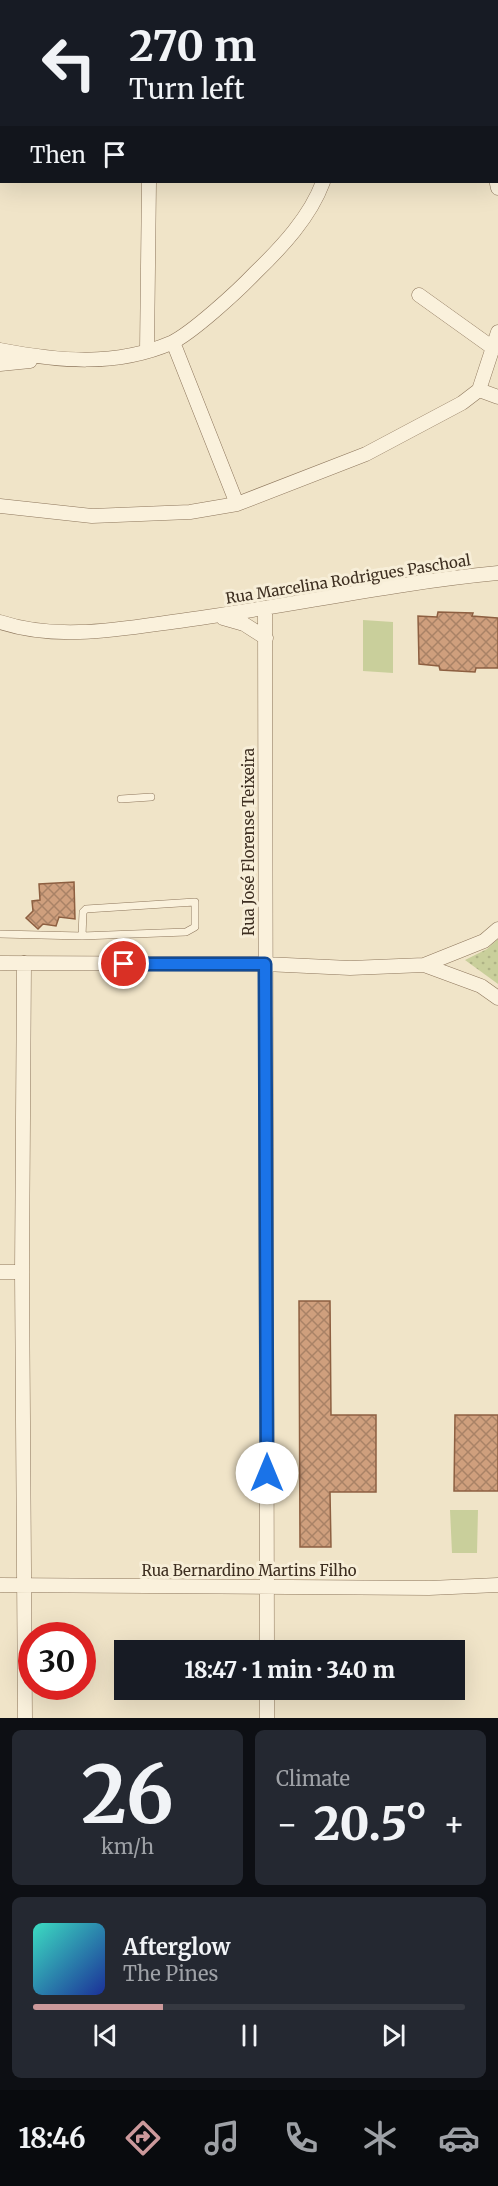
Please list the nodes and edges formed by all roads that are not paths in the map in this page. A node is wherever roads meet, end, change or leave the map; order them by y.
1 (149, 183) edge
2 (322, 183) edge
3 (419, 295) dead end
4 (498, 332) edge
5 (173, 342) junction
6 (493, 348) junction
7 (0, 350) edge
8 (147, 351) junction
9 (47, 359) junction
10 (0, 364) edge
11 (478, 390) junction
12 (498, 397) edge
13 (237, 504) junction
14 (0, 506) edge
15 (494, 576) edge
16 (265, 610) junction
17 (215, 616) junction
18 (0, 622) edge
19 (266, 638) junction
20 (151, 797) dead end
21 (121, 799) dead end
22 (498, 929) edge
23 (0, 934) edge
24 (82, 936) junction
25 (0, 963) edge
26 (24, 963) junction
27 (265, 964) junction
28 (424, 965) junction
29 (498, 998) edge
30 (0, 1272) edge
31 (22, 1272) junction
32 (0, 1585) edge
33 (25, 1585) junction
34 (498, 1585) edge
35 (266, 1587) junction
36 (267, 1640) edge
37 (267, 1700) edge
38 (25, 1718) edge
39 (267, 1718) edge

1 - 8 street
2 - 5 street
3 - 6 street
4 - 6 street
5 - 8 street
5 - 13 street
6 - 11 street
7 - 9 street
8 - 9 street
9 - 10 street
11 - 12 street
11 - 13 street
13 - 14 street
15 - 16 street, Rua Marcelina Rodrigues Paschoal
16 - 17 street, Rua Marcelina Rodrigues Paschoal
16 - 19 street, Rua José Florense Teixeira
17 - 18 street, Rua Marcelina Rodrigues Paschoal
17 - 19 street, Rua Marcelina Rodrigues Paschoal
19 - 27 street, Rua José Florense Teixeira
20 - 21 lane
22 - 28 street
23 - 24 lane
24 - 24 lane
25 - 26 street
26 - 27 street
26 - 31 street
27 - 28 street
27 - 35 street, Rua José Florense Teixeira
28 - 29 street
30 - 31 street
31 - 33 street
32 - 33 street, Rua Bernardino Martins Filho
33 - 35 street, Rua Bernardino Martins Filho
33 - 38 street
34 - 35 street, Rua Bernardino Martins Filho
35 - 36 street, Rua José Florense Teixeira
37 - 39 street

